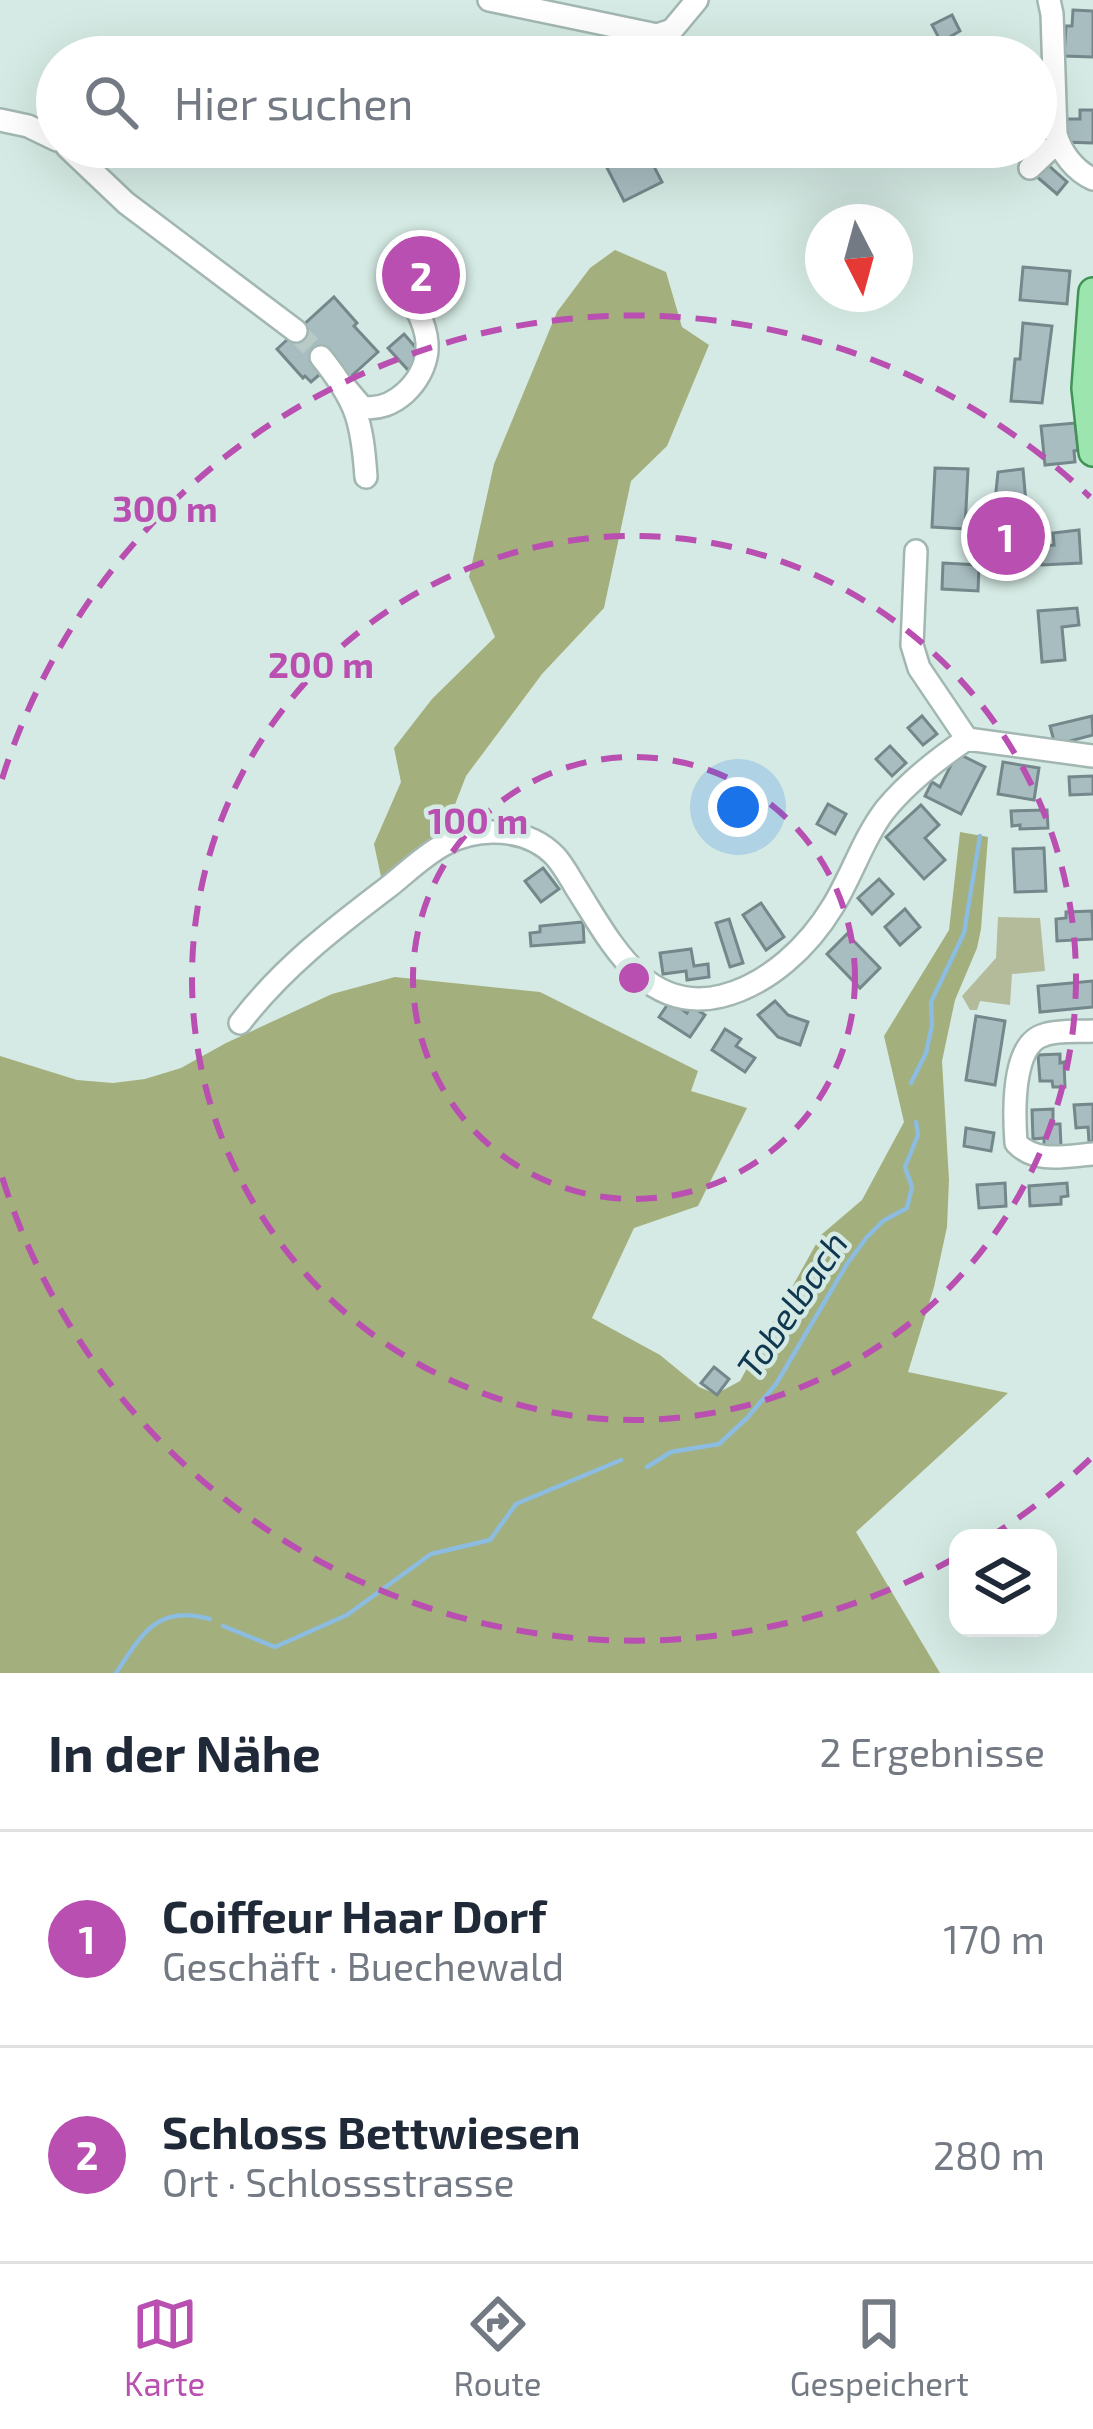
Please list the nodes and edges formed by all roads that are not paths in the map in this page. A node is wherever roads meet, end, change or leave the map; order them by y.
1 (489, 0) edge
2 (697, 0) edge
3 (1049, 0) edge
4 (1053, 36) edge
5 (0, 120) edge
6 (36, 130) edge
7 (1057, 134) edge
8 (1059, 146) joint
9 (90, 168) edge
10 (1093, 178) edge
11 (398, 281) dead end
12 (1093, 292) edge
13 (296, 332) tunnel mouth
14 (321, 357) tunnel mouth
15 (345, 388) junction
16 (1093, 452) edge
17 (366, 478) dead end
18 (916, 551) dead end
19 (968, 739) junction
20 (1093, 756) edge
21 (240, 1023) dead end
22 (1093, 1030) edge
23 (1093, 1154) edge

1 - 2 street
3 - 4 street
5 - 6 street
7 - 8 street
8 - 10 street
9 - 13 street
11 - 15 street
12 - 16 main road
14 - 15 street
15 - 17 street
18 - 19 street
19 - 20 street
19 - 21 street
22 - 23 street

